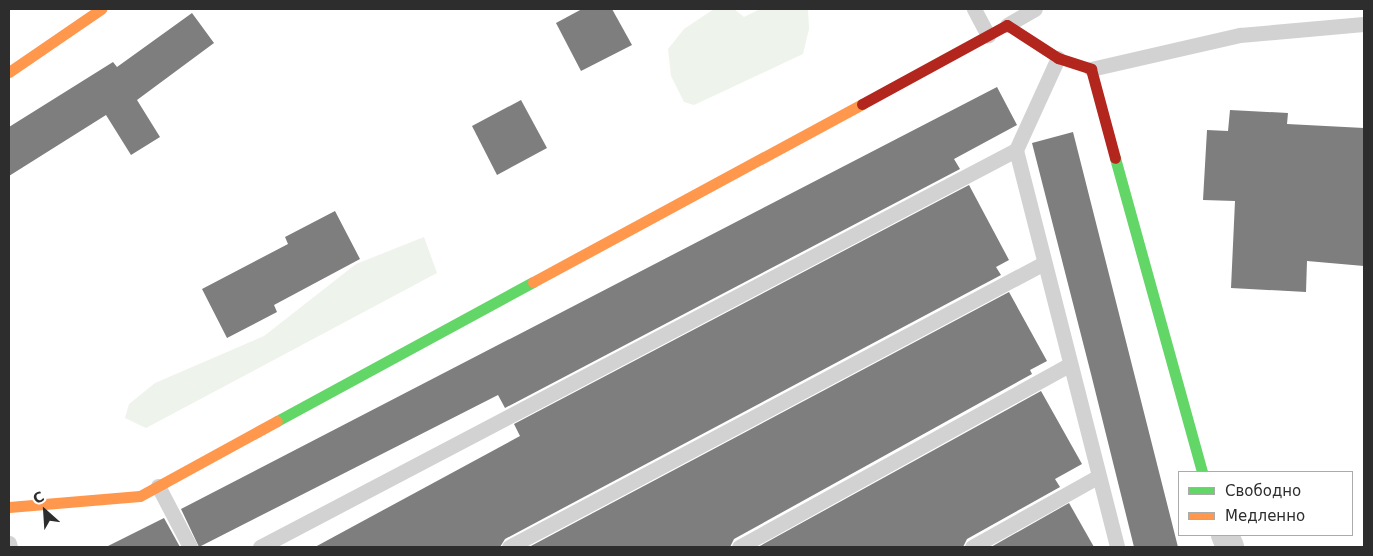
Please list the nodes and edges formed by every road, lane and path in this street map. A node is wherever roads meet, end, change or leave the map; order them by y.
1 (101, 9) edge
2 (974, 9) edge
3 (1035, 9) edge
4 (1364, 24) edge
5 (1007, 25) junction
6 (988, 35) junction
7 (1058, 58) junction
8 (1091, 69) junction
9 (9, 72) edge
10 (1016, 150) junction
11 (1044, 263) junction
12 (1070, 364) junction
13 (1202, 471) edge
14 (1099, 476) junction
15 (158, 486) junction
16 (9, 507) edge
17 (9, 542) edge
18 (10, 547) edge
19 (190, 547) edge
20 (260, 547) edge
21 (509, 547) edge
22 (739, 547) edge
23 (972, 547) edge
24 (1117, 547) edge

1 - 9 street
2 - 6 lane
3 - 5 lane
4 - 8 lane
5 - 6 street
5 - 7 street
6 - 15 street
7 - 8 street
7 - 10 lane
8 - 13 street
10 - 11 lane
10 - 20 lane
11 - 12 lane
11 - 21 lane
12 - 14 lane
12 - 22 lane
14 - 23 lane
14 - 24 lane
15 - 16 street
15 - 19 lane
17 - 18 lane

